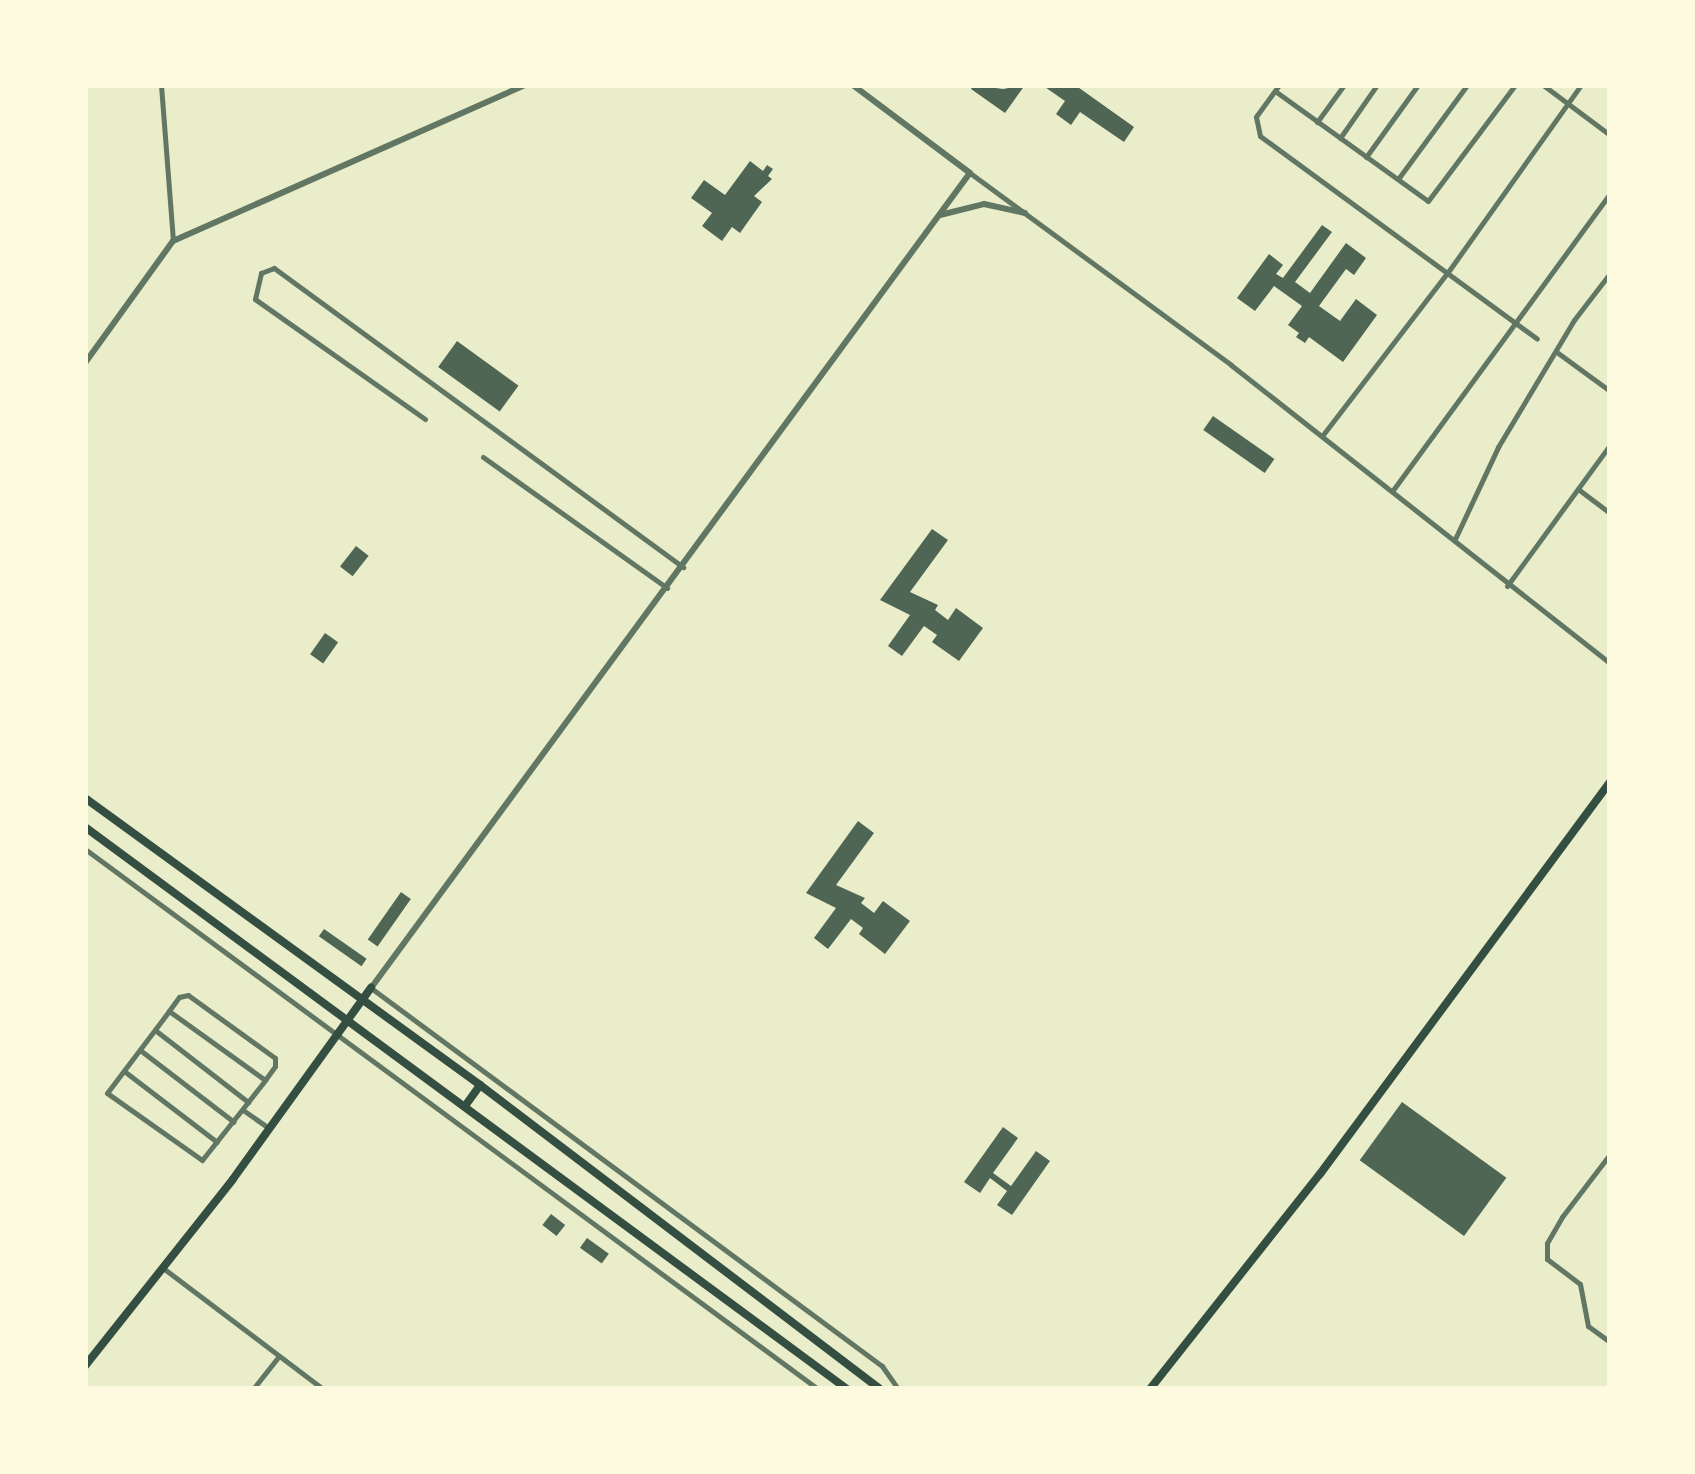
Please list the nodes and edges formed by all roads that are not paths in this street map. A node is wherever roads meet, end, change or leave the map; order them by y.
1 (161, 85) edge
2 (525, 85) edge
3 (853, 85) edge
4 (1344, 85) edge
5 (1377, 85) edge
6 (1418, 85) edge
7 (1467, 85) edge
8 (1515, 85) edge
9 (1544, 85) edge
10 (1580, 85) edge
11 (1277, 88) edge
12 (1568, 103) junction
13 (1318, 122) junction
14 (1610, 134) edge
15 (1340, 138) junction
16 (1366, 157) junction
17 (970, 173) junction
18 (1398, 180) junction
19 (1610, 194) edge
20 (1025, 212) junction
21 (939, 215) junction
22 (173, 241) junction
23 (1448, 272) junction
24 (1610, 274) edge
25 (1516, 323) junction
26 (1537, 339) dead end
27 (1558, 353) junction
28 (85, 363) edge
29 (1610, 391) edge
30 (425, 418) dead end
31 (1322, 436) junction
32 (1610, 445) edge
33 (484, 457) dead end
34 (1578, 488) junction
35 (1393, 491) junction
36 (1610, 513) edge
37 (1455, 539) junction
38 (683, 567) junction
39 (1507, 586) junction
40 (667, 588) junction
41 (1610, 663) edge
42 (1610, 782) edge
43 (85, 798) edge
44 (85, 827) edge
45 (85, 849) edge
46 (371, 988) junction
47 (363, 999) junction
48 (168, 1011) junction
49 (348, 1022) junction
50 (155, 1030) junction
51 (339, 1035) junction
52 (422, 1042) junction
53 (140, 1050) junction
54 (456, 1054) junction
55 (124, 1071) junction
56 (265, 1080) junction
57 (480, 1085) junction
58 (248, 1102) junction
59 (464, 1106) junction
60 (243, 1110) junction
61 (234, 1122) junction
62 (269, 1128) junction
63 (218, 1142) junction
64 (1610, 1154) edge
65 (163, 1268) junction
66 (1610, 1342) edge
67 (279, 1356) junction
68 (85, 1366) edge
69 (253, 1389) edge
70 (323, 1389) edge
71 (818, 1389) edge
72 (848, 1389) edge
73 (880, 1389) edge
74 (898, 1389) edge
75 (1150, 1389) edge

1 - 22 street
2 - 22 street
3 - 17 street
4 - 13 street
5 - 15 street
6 - 16 street
7 - 18 street
8 - 18 street
9 - 12 street
10 - 12 street
11 - 13 street
11 - 23 street
12 - 14 street
12 - 23 street
13 - 15 street
15 - 16 street
16 - 18 street
17 - 20 street
17 - 21 street
19 - 25 street
20 - 21 street
20 - 31 street
21 - 38 street
22 - 28 street
23 - 25 street
23 - 31 street
24 - 27 street
25 - 26 street
25 - 35 street
27 - 29 street
27 - 37 street
30 - 38 street
31 - 35 street
32 - 34 street
33 - 40 street
34 - 36 street
34 - 39 street
35 - 37 street
37 - 39 street
38 - 40 street
39 - 41 street
40 - 46 street
42 - 75 main road
43 - 47 main road
44 - 49 main road
45 - 51 street
46 - 47 main road
46 - 54 street
47 - 49 main road
47 - 52 main road
48 - 50 street
48 - 56 street
48 - 56 street
49 - 51 main road
49 - 59 main road
50 - 53 street
50 - 58 street
51 - 62 main road
51 - 71 street
52 - 54 street
52 - 57 main road
53 - 55 street
53 - 61 street
54 - 74 street
55 - 63 street
55 - 63 street
56 - 58 street
57 - 59 main road
57 - 73 main road
58 - 60 street
59 - 72 main road
60 - 61 street
60 - 62 street
61 - 63 street
62 - 65 main road
64 - 66 street
65 - 67 street
65 - 68 main road
67 - 69 street
67 - 70 street

